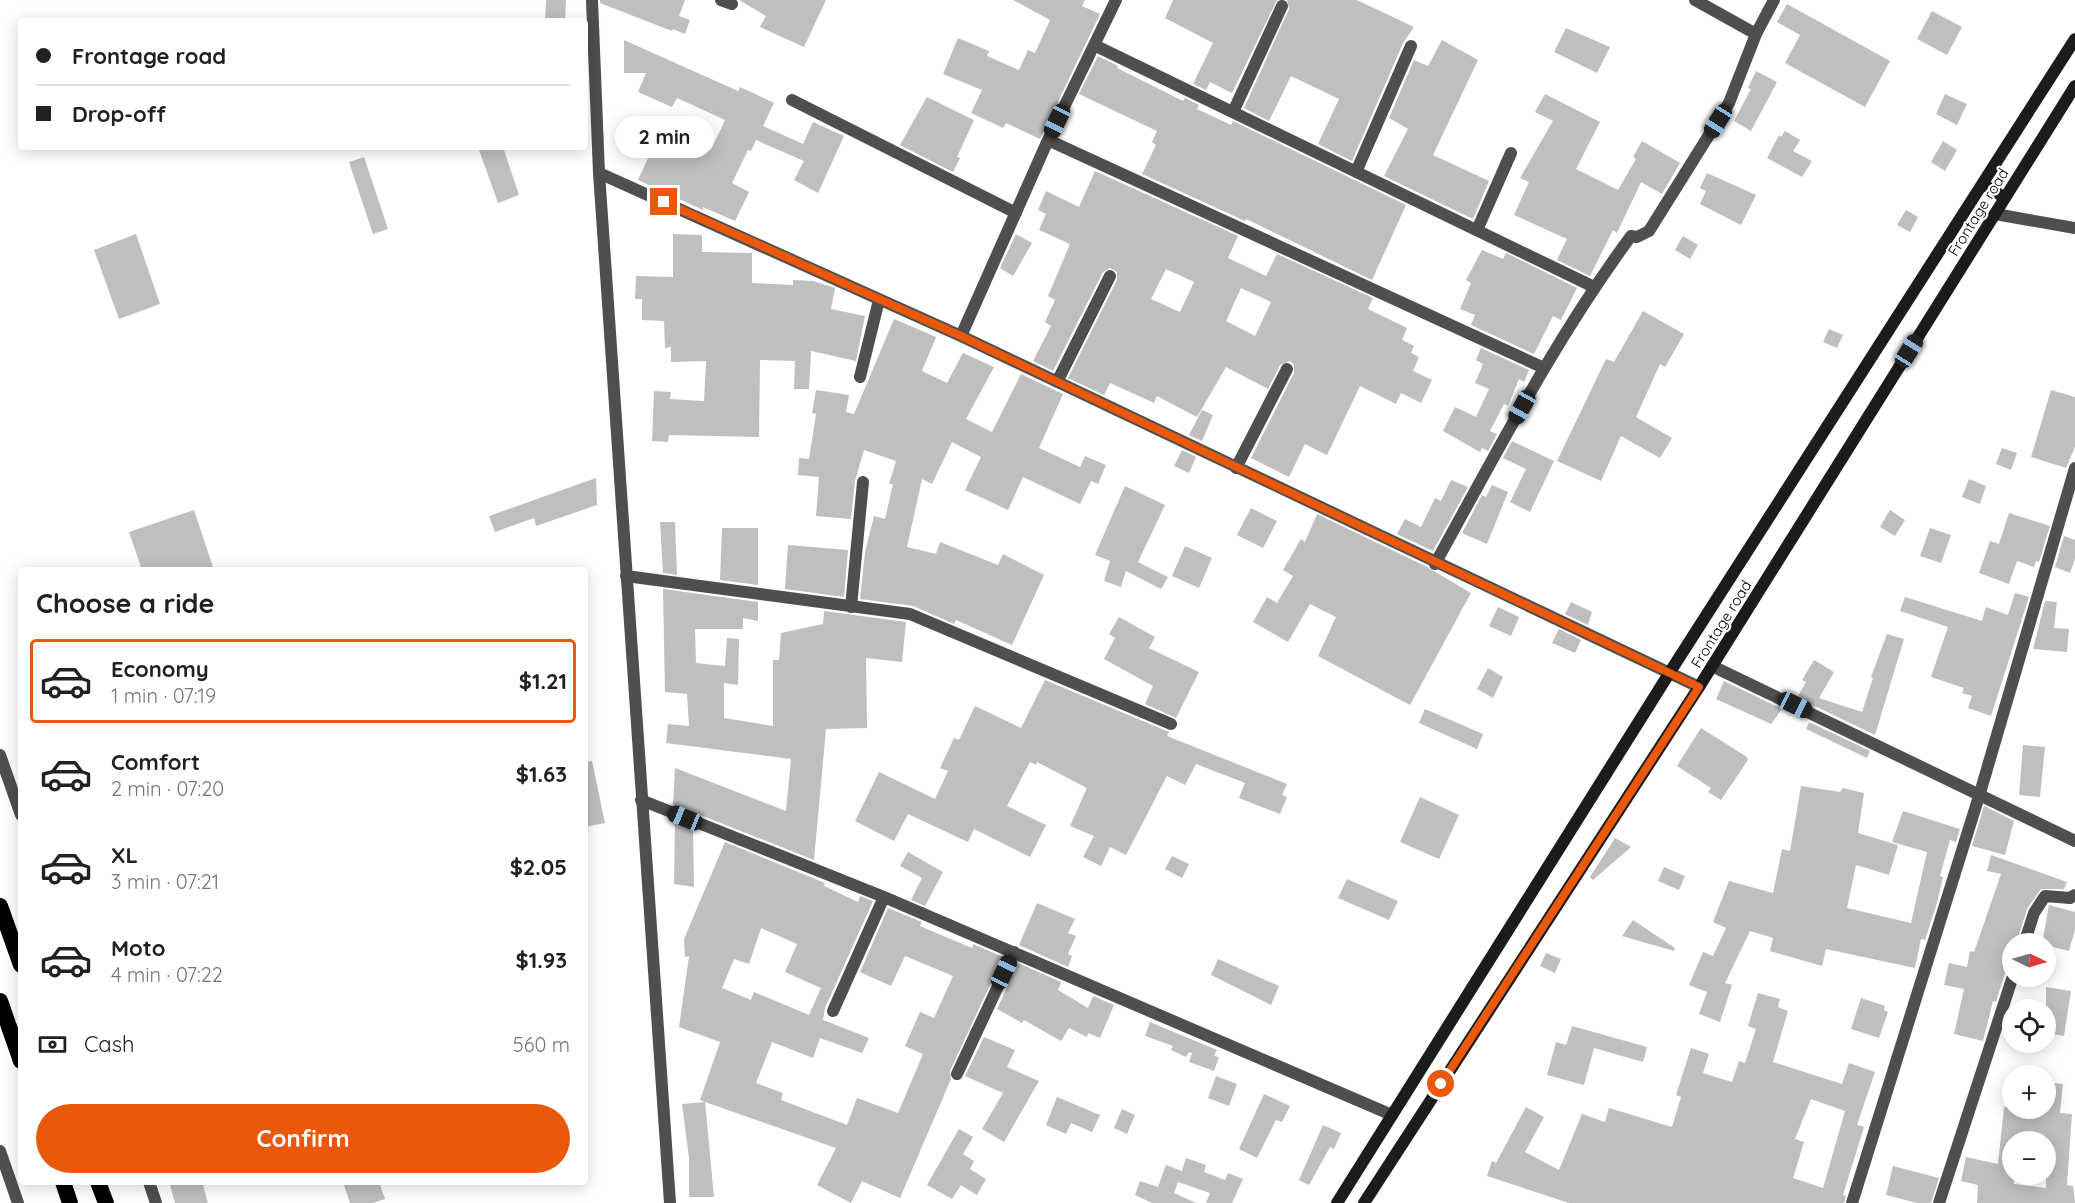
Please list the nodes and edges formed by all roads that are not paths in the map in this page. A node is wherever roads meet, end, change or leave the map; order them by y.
1 (592, 0) edge
2 (1116, 0) edge
3 (1695, 0) edge
4 (1774, 0) edge
5 (1282, 6) dead end
6 (1756, 33) junction
7 (2075, 39) edge
8 (1094, 45) junction
9 (1411, 46) dead end
10 (2075, 87) edge
11 (792, 100) dead end
12 (1233, 112) junction
13 (1048, 140) junction
14 (1511, 153) dead end
15 (1356, 172) junction
16 (599, 173) junction
17 (1983, 184) junction
18 (2005, 198) junction
19 (1016, 213) junction
20 (1995, 214) junction
21 (2075, 228) edge
22 (1477, 230) junction
23 (1110, 276) dead end
24 (1594, 287) junction
25 (879, 300) junction
26 (961, 336) junction
27 (1544, 368) junction
28 (1287, 369) dead end
29 (860, 377) dead end
30 (1057, 382) junction
31 (1236, 468) junction
32 (2075, 468) edge
33 (863, 482) dead end
34 (1436, 564) junction
35 (626, 576) junction
36 (851, 606) junction
37 (1712, 666) junction
38 (1670, 672) junction
39 (1699, 687) junction
40 (1171, 724) dead end
41 (0, 755) edge
42 (1980, 794) junction
43 (641, 800) junction
44 (18, 806) edge
45 (2075, 841) edge
46 (2075, 895) edge
47 (884, 897) junction
48 (0, 906) edge
49 (2028, 933) edge
50 (1014, 952) junction
51 (18, 957) edge
52 (2009, 987) edge
53 (0, 1001) edge
54 (833, 1011) dead end
55 (18, 1052) edge
56 (957, 1074) dead end
57 (1392, 1115) junction
58 (0, 1151) edge
59 (64, 1185) edge
60 (99, 1185) edge
61 (150, 1185) edge
62 (18, 1203) edge
63 (70, 1203) edge
64 (106, 1203) edge
65 (156, 1203) edge
66 (670, 1203) edge
67 (1337, 1203) edge
68 (1364, 1203) edge
69 (1852, 1203) edge
70 (1940, 1203) edge

1 - 16 street
2 - 8 street
3 - 6 street
4 - 6 street
5 - 12 street
6 - 24 street
7 - 17 main road
8 - 12 street
8 - 13 street
9 - 15 street
10 - 18 main road, Frontage road
11 - 19 street
12 - 15 street
13 - 19 street
13 - 27 street
14 - 22 street
15 - 22 street
16 - 25 street
16 - 35 street
17 - 18 main road
17 - 38 main road
18 - 20 main road, Frontage road
19 - 26 street
20 - 21 street
20 - 37 main road, Frontage road
22 - 24 street
23 - 30 street
24 - 27 street
25 - 26 street
25 - 29 street
26 - 30 street
27 - 34 street
28 - 31 street
30 - 31 street
31 - 34 street
32 - 42 street
33 - 36 street
34 - 38 street
35 - 36 street
35 - 43 street
36 - 40 street
37 - 39 main road, Frontage road
37 - 42 street
38 - 39 street
38 - 57 main road
39 - 68 main road, Frontage road
41 - 44 street
42 - 45 street
42 - 69 street
43 - 47 street
43 - 66 street
46 - 49 street
47 - 50 street
47 - 54 street
48 - 51 highway
50 - 56 street
50 - 57 street
52 - 70 street
53 - 55 highway
57 - 67 main road
58 - 62 street
59 - 63 highway
60 - 64 highway
61 - 65 street

